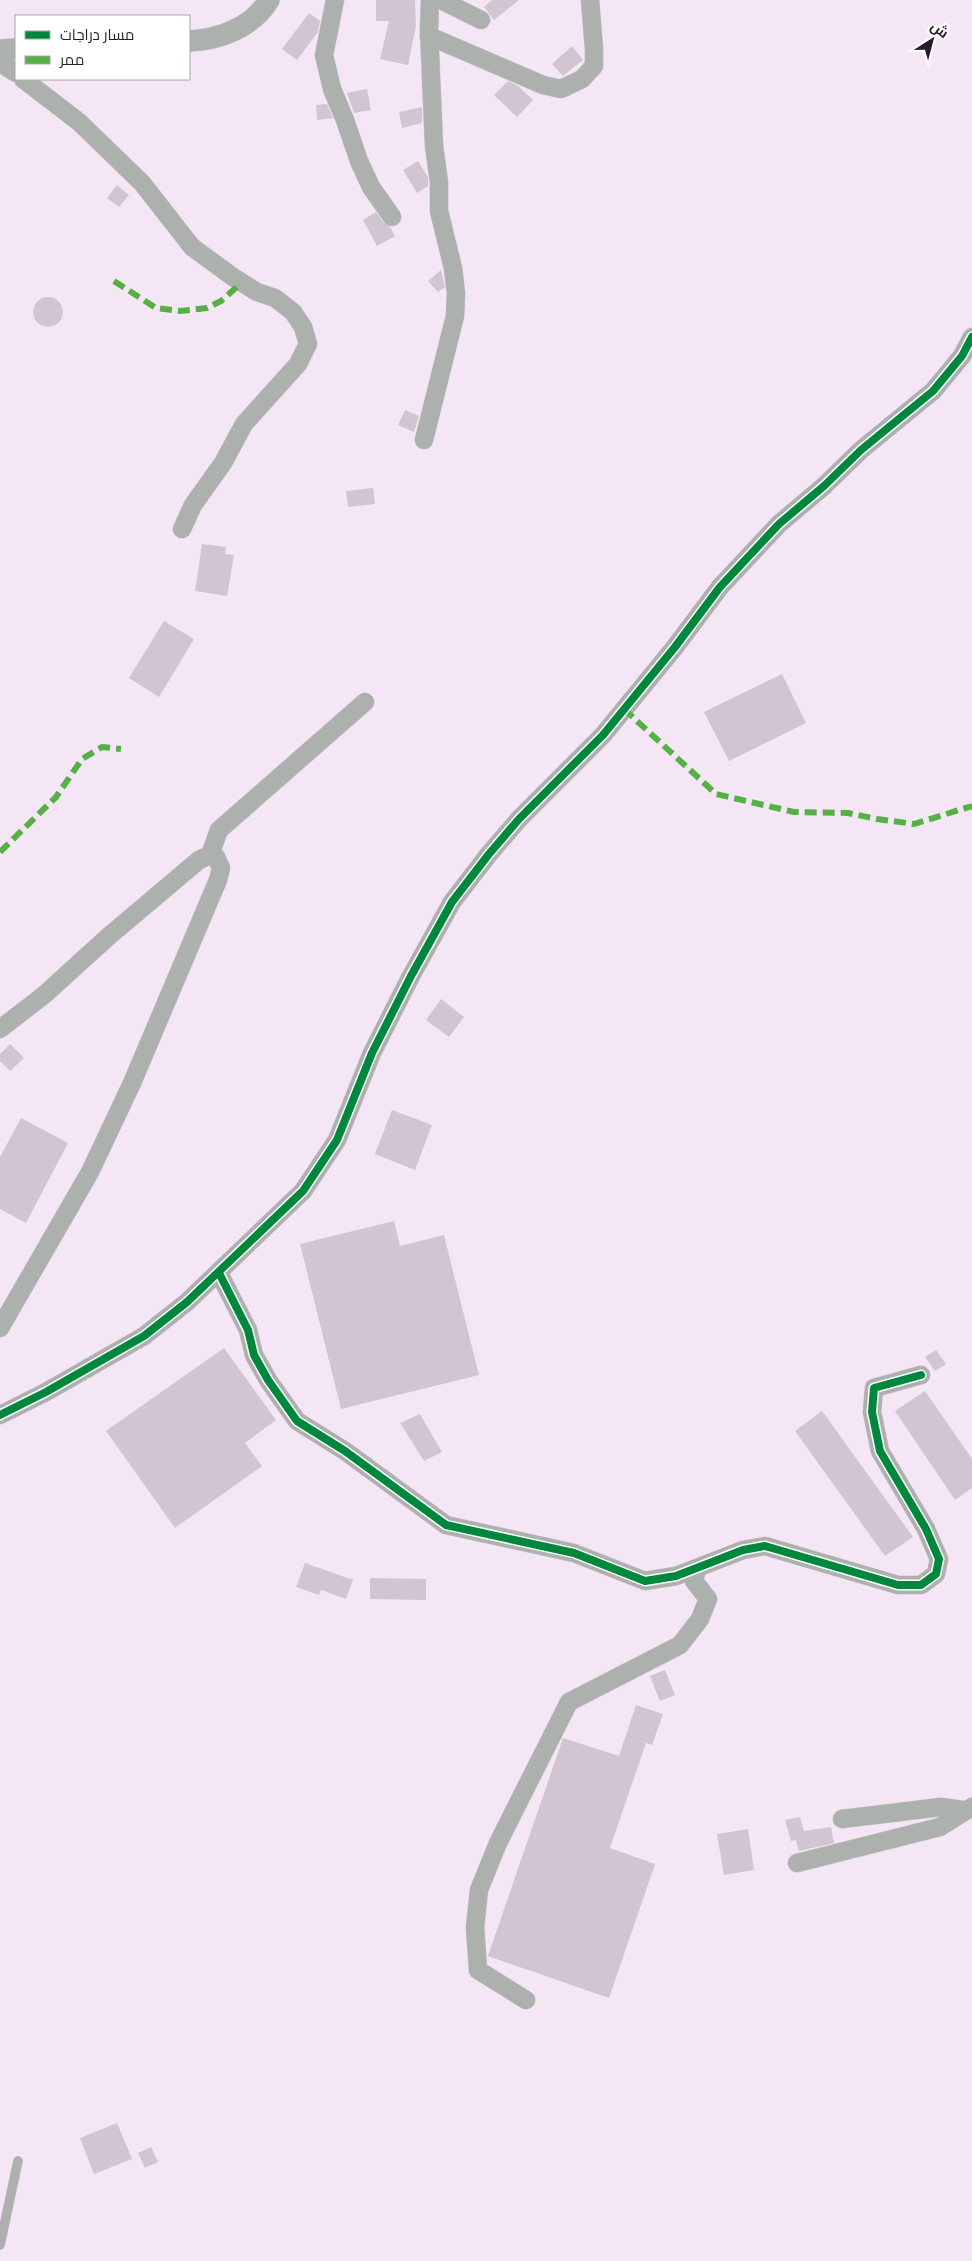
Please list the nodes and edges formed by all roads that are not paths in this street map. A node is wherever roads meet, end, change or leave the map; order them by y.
1 (269, 0) edge
2 (334, 0) edge
3 (430, 0) edge
4 (441, 0) edge
5 (590, 0) edge
6 (481, 20) dead end
7 (429, 36) junction
8 (190, 41) edge
9 (15, 49) edge
10 (0, 50) edge
11 (0, 63) edge
12 (15, 72) edge
13 (25, 80) edge
14 (392, 217) dead end
15 (972, 337) edge
16 (424, 440) dead end
17 (182, 529) dead end
18 (365, 702) dead end
19 (210, 855) junction
20 (0, 1029) edge
21 (219, 1273) junction
22 (0, 1328) edge
23 (921, 1375) dead end
24 (0, 1415) edge
25 (697, 1569) junction
26 (968, 1808) edge
27 (842, 1819) dead end
28 (797, 1864) dead end
29 (526, 2000) dead end
30 (18, 2161) dead end
31 (0, 2245) edge

1 - 8 street
2 - 14 street
3 - 7 street
4 - 6 street
5 - 7 street
7 - 16 street
9 - 10 street
11 - 12 street
13 - 17 street
15 - 21 street
18 - 19 street
19 - 20 street
19 - 22 street
21 - 24 street
21 - 25 street
23 - 25 street
25 - 29 street
26 - 27 street
26 - 28 street
30 - 31 lane

